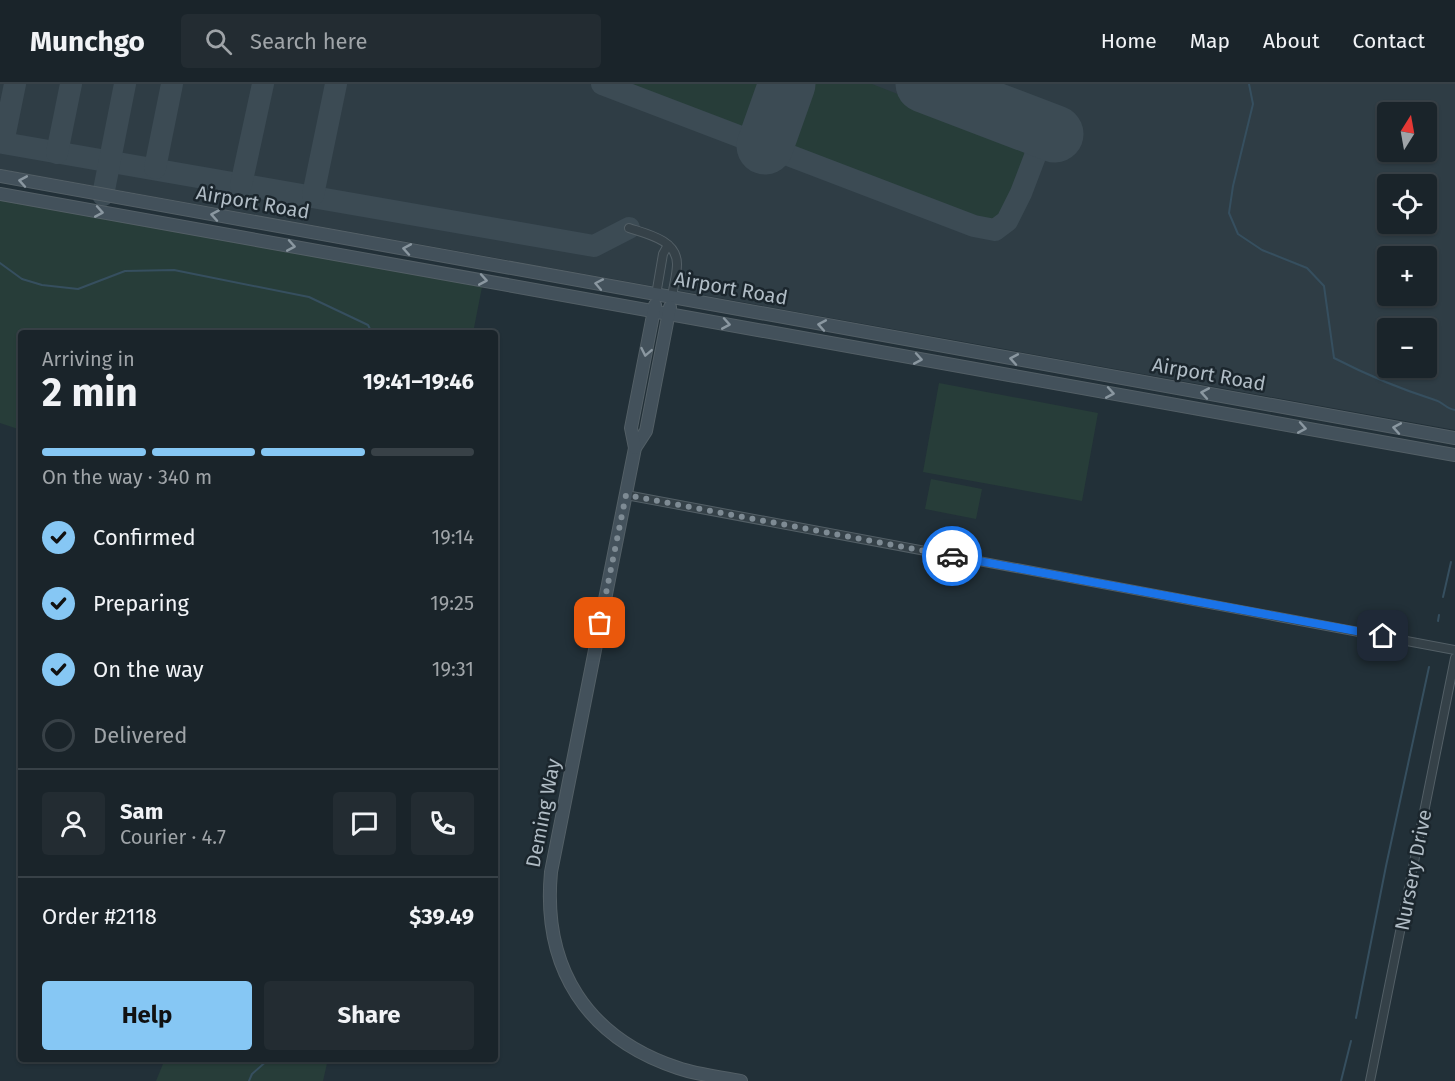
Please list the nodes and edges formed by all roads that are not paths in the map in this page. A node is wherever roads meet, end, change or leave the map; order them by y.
1 (0, 176) edge
2 (0, 194) edge
3 (629, 228) dead end
4 (668, 245) junction
5 (657, 295) junction
6 (672, 298) junction
7 (653, 311) junction
8 (669, 314) junction
9 (1455, 438) edge
10 (635, 448) junction
11 (1455, 455) edge
12 (626, 495) junction
13 (1455, 650) edge
14 (1455, 658) edge
15 (741, 1081) edge
16 (1370, 1081) edge

5 -> 1 street, Airport Road
2 -> 7 street, Airport Road
3 - 4 street
4 - 5 street
4 - 6 street
5 - 6 street, Airport Road
5 - 7 street, Deming Way
6 - 8 street, Deming Way
9 -> 6 street, Airport Road
7 - 8 street, Airport Road
7 -> 10 street, Deming Way
8 - 10 street, Deming Way
8 -> 11 street, Airport Road
10 - 12 street, Deming Way
12 - 13 street
12 - 15 street, Deming Way
14 - 16 street, Nursery Drive

